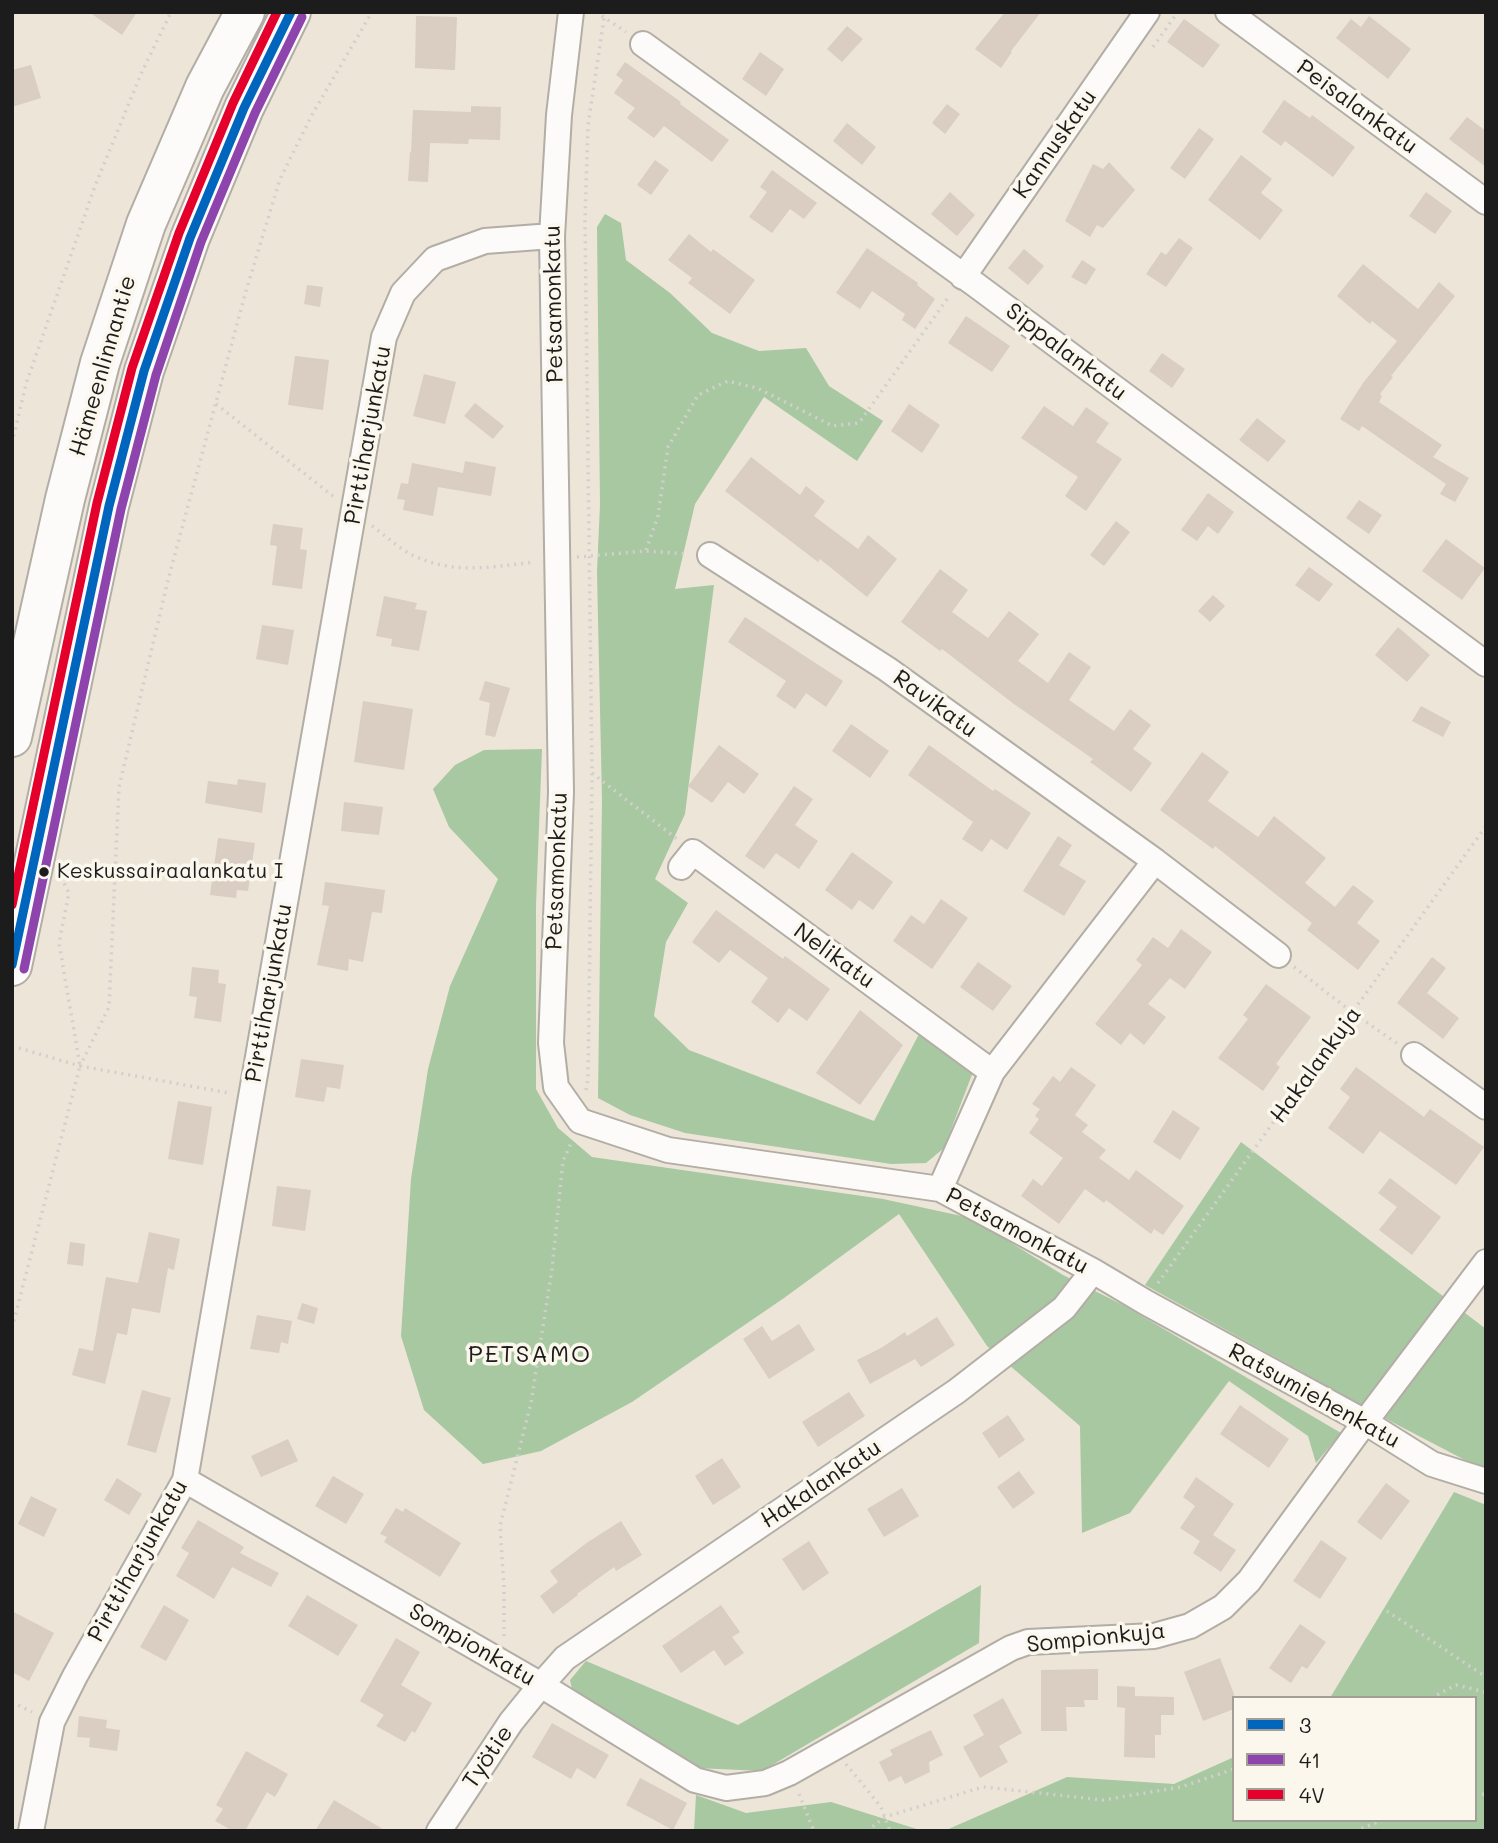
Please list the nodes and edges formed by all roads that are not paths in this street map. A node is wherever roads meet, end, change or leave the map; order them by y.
1 (245, 12) edge
2 (291, 12) edge
3 (571, 12) edge
4 (1147, 12) edge
5 (1228, 12) edge
6 (643, 44) road end
7 (1486, 202) edge
8 (552, 236) junction
9 (963, 276) junction
10 (710, 555) road end
11 (1486, 664) edge
12 (12, 737) edge
13 (687, 859) road end
14 (1156, 861) junction
15 (1278, 954) road end
16 (12, 966) edge
17 (1414, 1055) road end
18 (992, 1072) junction
19 (1486, 1107) edge
20 (940, 1189) junction
21 (1486, 1262) edge
22 (1093, 1271) junction
23 (1145, 1302) joint
24 (1365, 1422) junction
25 (185, 1479) junction
26 (1486, 1481) edge
27 (541, 1685) junction
28 (765, 1783) joint
29 (31, 1831) edge
30 (439, 1831) edge

1 - 12 main road, Hämeenlinnantie
2 - 16 main road, Hämeenlinnantie
3 - 8 street, Petsamonkatu
4 - 9 street, Kannuskatu
5 - 7 street, Peisalankatu
6 - 9 street, Sippalankatu
8 - 20 street, Petsamonkatu
8 - 25 street, Pirttiharjunkatu
9 - 11 street, Sippalankatu
10 - 14 street, Ravikatu
13 - 18 street, Nelikatu
14 - 15 street, Ravikatu
14 - 18 street
17 - 19 street
18 - 20 street
20 - 22 street, Petsamonkatu
21 - 24 street, Sompionkuja
22 - 23 street, Petsamonkatu
22 - 27 street, Hakalankatu
23 - 24 street, Ratsumiehenkatu
24 - 26 street, Ratsumiehenkatu
24 - 28 street, Sompionkuja
25 - 27 street, Sompionkatu
25 - 29 street, Pirttiharjunkatu
27 - 28 street, Sompionkatu
27 - 30 street, Työtie

